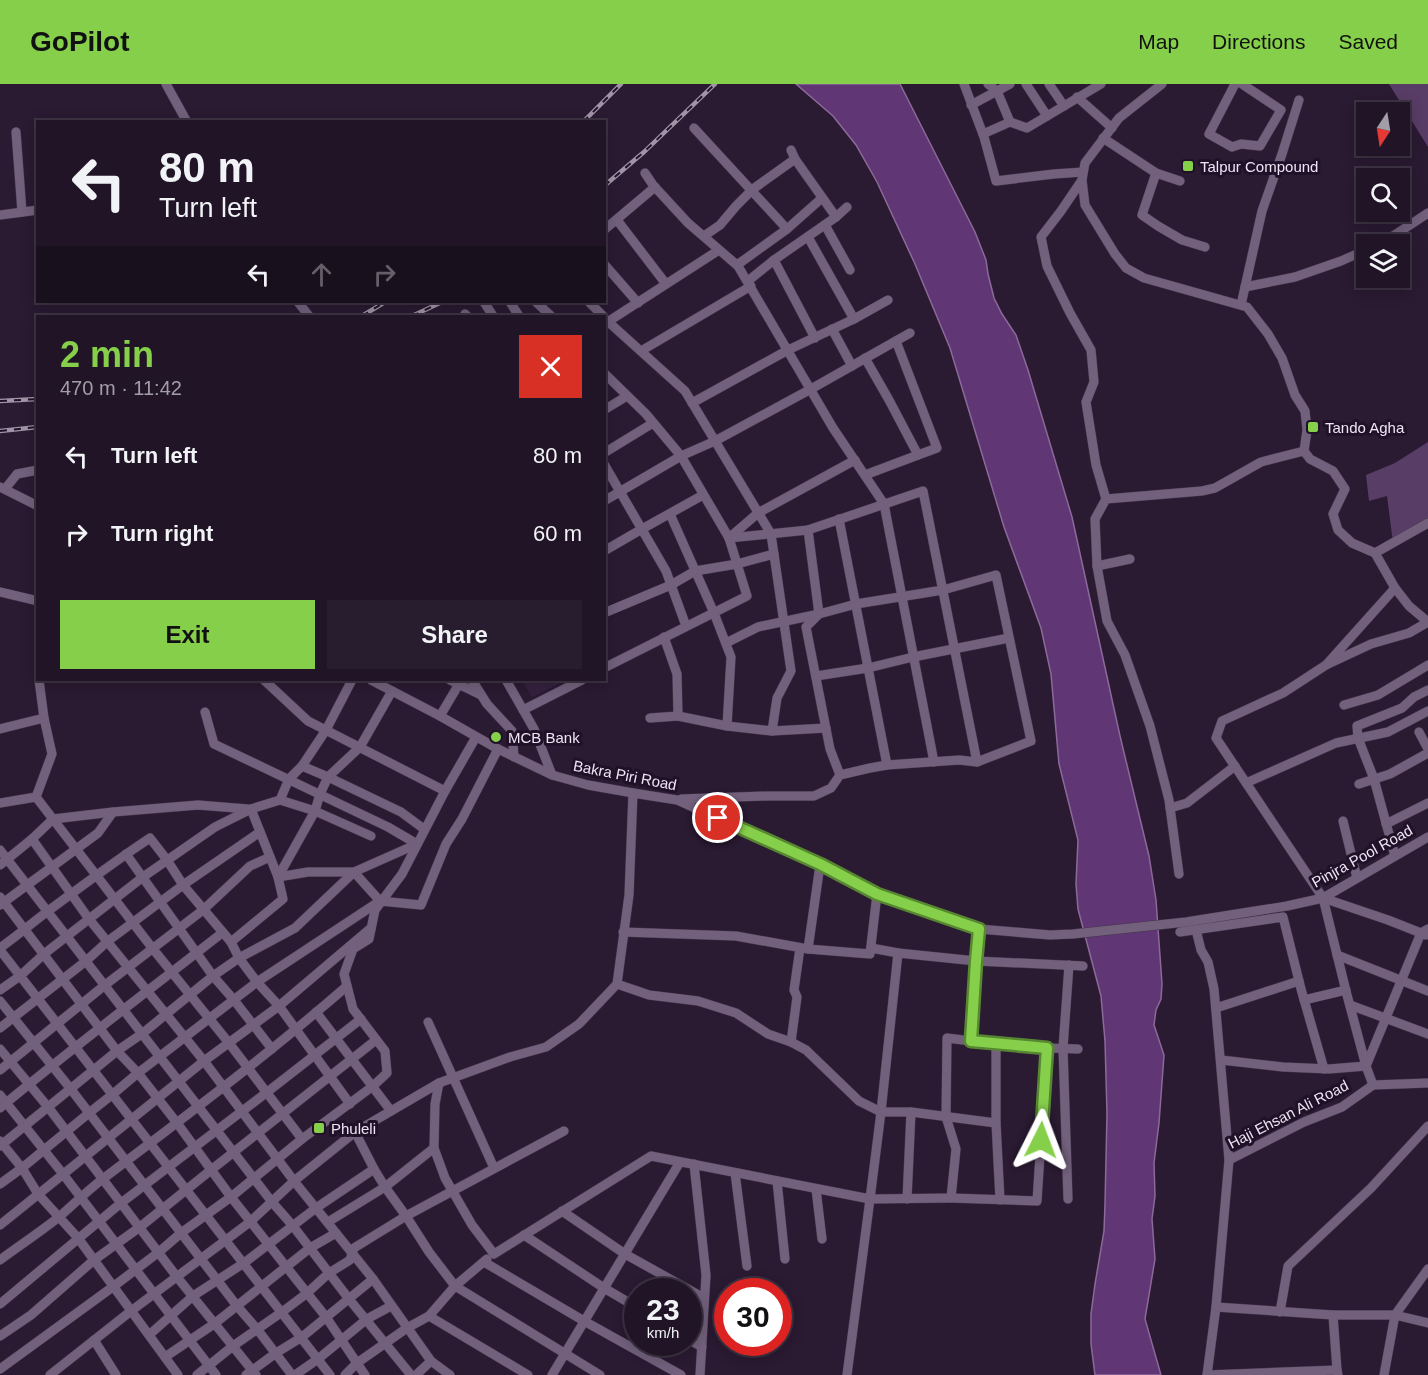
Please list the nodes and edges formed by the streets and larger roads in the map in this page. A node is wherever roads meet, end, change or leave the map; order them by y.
1 (166, 84) edge
2 (964, 84) edge
3 (988, 84) edge
4 (1010, 84) edge
5 (1026, 84) edge
6 (1049, 84) edge
7 (1101, 84) edge
8 (1161, 84) edge
9 (1235, 84) edge
10 (1242, 84) edge
11 (997, 91) junction
12 (1077, 97) junction
13 (1299, 100) dead end
14 (972, 105) junction
15 (1064, 106) junction
16 (1047, 116) junction
17 (186, 120) edge
18 (1010, 122) junction
19 (694, 128) dead end
20 (1112, 128) junction
21 (16, 132) dead end
22 (983, 134) junction
23 (1103, 138) junction
24 (791, 150) dead end
25 (795, 159) junction
26 (645, 173) dead end
27 (1156, 173) junction
28 (1082, 176) junction
29 (1180, 181) dead end
30 (655, 187) junction
31 (751, 190) junction
32 (822, 198) junction
33 (847, 207) dead end
34 (36, 210) edge
35 (22, 212) junction
36 (1428, 213) edge
37 (0, 215) edge
38 (836, 217) junction
39 (616, 220) junction
40 (825, 225) junction
41 (606, 228) edge
42 (787, 229) junction
43 (1396, 234) edge
44 (704, 236) junction
45 (808, 237) junction
46 (1205, 247) dead end
47 (719, 249) junction
48 (1356, 254) edge
49 (774, 260) junction
50 (737, 265) junction
51 (606, 266) edge
52 (850, 270) dead end
53 (666, 284) junction
54 (750, 284) junction
55 (1245, 287) junction
56 (888, 300) dead end
57 (299, 303) edge
58 (537, 303) edge
59 (590, 303) edge
60 (638, 303) junction
61 (1241, 305) junction
62 (308, 315) edge
63 (550, 315) edge
64 (602, 315) edge
65 (606, 318) edge
66 (606, 319) edge
67 (854, 319) junction
68 (832, 329) junction
69 (910, 333) dead end
70 (815, 338) junction
71 (896, 341) junction
72 (788, 350) junction
73 (641, 351) junction
74 (865, 358) junction
75 (852, 366) junction
76 (606, 375) edge
77 (811, 389) junction
78 (627, 396) junction
79 (692, 403) junction
80 (606, 409) edge
81 (653, 423) junction
82 (715, 441) junction
83 (1304, 451) junction
84 (606, 452) edge
85 (918, 455) junction
86 (681, 456) junction
87 (855, 460) junction
88 (606, 467) edge
89 (36, 470) edge
90 (865, 475) junction
91 (3, 488) edge
92 (621, 492) junction
93 (704, 495) junction
94 (1106, 499) junction
95 (606, 500) edge
96 (884, 504) junction
97 (36, 505) edge
98 (758, 513) junction
99 (670, 514) junction
100 (839, 519) junction
101 (1428, 523) edge
102 (642, 529) junction
103 (808, 530) junction
104 (771, 534) junction
105 (729, 538) junction
106 (606, 550) edge
107 (1375, 553) junction
108 (774, 554) junction
109 (1130, 559) dead end
110 (737, 564) junction
111 (1097, 566) junction
112 (695, 571) junction
113 (671, 585) junction
114 (1395, 588) junction
115 (943, 590) junction
116 (0, 592) edge
117 (902, 597) junction
118 (36, 601) edge
119 (856, 604) junction
120 (1428, 607) edge
121 (606, 613) edge
122 (714, 613) junction
123 (819, 614) junction
124 (1424, 618) edge
125 (783, 621) junction
126 (686, 626) junction
127 (664, 637) junction
128 (1009, 638) junction
129 (726, 643) junction
130 (955, 649) junction
131 (913, 657) junction
132 (1326, 665) junction
133 (1428, 665) edge
134 (606, 667) edge
135 (868, 668) junction
136 (816, 676) junction
137 (39, 681) edge
138 (265, 681) edge
139 (351, 681) edge
140 (373, 681) edge
141 (456, 681) edge
142 (473, 681) edge
143 (507, 681) edge
144 (580, 681) edge
145 (1428, 690) edge
146 (392, 691) junction
147 (481, 695) junction
148 (1344, 705) dead end
149 (523, 710) junction
150 (1428, 711) edge
151 (205, 712) dead end
152 (440, 716) junction
153 (678, 716) junction
154 (44, 718) junction
155 (650, 718) dead end
156 (727, 726) junction
157 (826, 728) junction
158 (0, 729) edge
159 (326, 730) junction
160 (772, 731) junction
161 (1419, 732) dead end
162 (476, 737) junction
163 (1358, 738) junction
164 (360, 747) junction
165 (498, 749) junction
166 (1428, 751) edge
167 (514, 757) junction
168 (934, 762) junction
169 (976, 762) junction
170 (887, 765) junction
171 (302, 766) junction
172 (1234, 766) junction
173 (552, 775) junction
174 (840, 775) junction
175 (328, 777) junction
176 (289, 779) junction
177 (1374, 779) junction
178 (1246, 783) junction
179 (1359, 784) dead end
180 (445, 791) junction
181 (320, 794) junction
182 (633, 794) junction
183 (36, 797) junction
184 (280, 800) junction
185 (677, 800) junction
186 (0, 803) edge
187 (1428, 803) edge
188 (1170, 808) junction
189 (251, 809) junction
190 (315, 811) junction
191 (113, 812) junction
192 (53, 819) junction
193 (1343, 821) dead end
194 (1386, 824) junction
195 (424, 829) junction
196 (260, 832) junction
197 (371, 836) dead end
198 (1428, 837) edge
199 (32, 839) junction
200 (417, 844) junction
201 (76, 848) junction
202 (0, 850) edge
203 (126, 854) junction
204 (1395, 856) junction
205 (270, 857) junction
206 (167, 860) junction
207 (4, 862) edge
208 (820, 864) junction
209 (51, 867) junction
210 (354, 872) junction
211 (1179, 874) dead end
212 (96, 875) junction
213 (142, 877) junction
214 (278, 877) junction
215 (1357, 878) junction
216 (27, 885) junction
217 (183, 885) junction
218 (877, 894) junction
219 (71, 896) junction
220 (1323, 898) junction
221 (114, 899) junction
222 (380, 901) junction
223 (1, 902) edge
224 (160, 902) junction
225 (203, 910) junction
226 (47, 912) junction
227 (89, 919) junction
228 (133, 923) junction
229 (1168, 924) joint
230 (179, 927) junction
231 (371, 928) junction
232 (979, 929) junction
233 (25, 930) junction
234 (1196, 930) junction
235 (623, 932) junction
236 (1180, 932) dead end
237 (222, 933) junction
238 (1426, 933) edge
239 (66, 936) junction
240 (108, 941) junction
241 (231, 942) junction
242 (871, 948) junction
243 (0, 949) edge
244 (153, 949) junction
245 (804, 949) junction
246 (197, 953) junction
247 (898, 953) junction
248 (44, 954) junction
249 (1337, 955) junction
250 (239, 958) junction
251 (86, 961) junction
252 (976, 961) junction
253 (1069, 966) junction
254 (1083, 966) dead end
255 (128, 967) junction
256 (172, 973) junction
257 (20, 976) junction
258 (213, 976) junction
259 (63, 978) junction
260 (1401, 980) junction
261 (1299, 981) junction
262 (257, 982) junction
263 (616, 984) junction
264 (105, 985) junction
265 (347, 986) junction
266 (0, 990) edge
267 (1346, 990) junction
268 (146, 991) junction
269 (1428, 991) edge
270 (190, 994) junction
271 (37, 997) junction
272 (0, 1000) edge
273 (234, 1000) junction
274 (1304, 1000) junction
275 (81, 1004) junction
276 (1350, 1005) junction
277 (279, 1006) junction
278 (1216, 1008) junction
279 (123, 1009) junction
280 (316, 1012) junction
281 (166, 1015) junction
282 (13, 1018) junction
283 (208, 1018) junction
284 (361, 1018) junction
285 (1386, 1018) junction
286 (429, 1022) dead end
287 (57, 1024) junction
288 (252, 1025) junction
289 (0, 1028) edge
290 (101, 1028) junction
291 (296, 1030) junction
292 (143, 1033) junction
293 (1428, 1034) edge
294 (336, 1037) junction
295 (184, 1038) junction
296 (376, 1040) junction
297 (791, 1041) junction
298 (971, 1041) junction
299 (34, 1043) junction
300 (229, 1043) junction
301 (996, 1043) junction
302 (76, 1046) junction
303 (1047, 1048) junction
304 (1063, 1048) junction
305 (0, 1049) edge
306 (272, 1049) junction
307 (1078, 1049) dead end
308 (117, 1051) junction
309 (314, 1055) junction
310 (161, 1056) junction
311 (352, 1058) junction
312 (1221, 1060) junction
313 (9, 1061) junction
314 (204, 1061) junction
315 (53, 1066) junction
316 (1366, 1066) junction
317 (247, 1068) junction
318 (94, 1069) junction
319 (1324, 1069) junction
320 (0, 1070) edge
321 (138, 1073) junction
322 (330, 1077) junction
323 (453, 1078) junction
324 (179, 1082) junction
325 (440, 1083) junction
326 (1428, 1083) edge
327 (29, 1084) junction
328 (1373, 1085) junction
329 (223, 1086) junction
330 (373, 1086) junction
331 (70, 1088) junction
332 (266, 1093) junction
333 (113, 1094) junction
334 (157, 1099) junction
335 (2, 1102) edge
336 (350, 1104) junction
337 (199, 1105) junction
338 (48, 1107) junction
339 (242, 1110) junction
340 (391, 1111) junction
341 (881, 1112) junction
342 (911, 1112) junction
343 (88, 1113) junction
344 (283, 1114) junction
345 (946, 1117) junction
346 (132, 1119) junction
347 (177, 1123) junction
348 (996, 1123) junction
349 (25, 1126) junction
350 (1428, 1126) edge
351 (216, 1130) junction
352 (66, 1131) junction
353 (564, 1131) dead end
354 (355, 1132) junction
355 (259, 1133) junction
356 (109, 1138) junction
357 (302, 1139) junction
358 (1, 1143) edge
359 (151, 1143) junction
360 (194, 1147) junction
361 (434, 1149) junction
362 (44, 1150) junction
363 (234, 1152) junction
364 (86, 1155) junction
365 (278, 1160) junction
366 (1229, 1160) junction
367 (126, 1162) junction
368 (680, 1162) junction
369 (694, 1164) junction
370 (169, 1166) junction
371 (22, 1168) junction
372 (494, 1168) junction
373 (374, 1169) junction
374 (211, 1170) junction
375 (735, 1173) junction
376 (63, 1174) junction
377 (255, 1178) junction
378 (102, 1179) junction
379 (294, 1181) junction
380 (777, 1181) junction
381 (0, 1184) edge
382 (144, 1185) junction
383 (385, 1187) junction
384 (816, 1189) junction
385 (187, 1190) junction
386 (452, 1191) junction
387 (38, 1194) junction
388 (231, 1197) junction
389 (80, 1198) junction
390 (951, 1198) junction
391 (908, 1199) junction
392 (1068, 1199) dead end
393 (870, 1200) junction
394 (1000, 1200) junction
395 (272, 1202) junction
396 (121, 1203) junction
397 (316, 1208) junction
398 (162, 1209) junction
399 (562, 1211) junction
400 (206, 1215) junction
401 (406, 1216) junction
402 (59, 1217) junction
403 (99, 1221) junction
404 (250, 1222) junction
405 (328, 1222) junction
406 (0, 1225) edge
407 (293, 1226) junction
408 (140, 1227) junction
409 (181, 1233) junction
410 (336, 1233) junction
411 (524, 1234) junction
412 (78, 1238) junction
413 (822, 1239) dead end
414 (226, 1241) junction
415 (116, 1244) junction
416 (269, 1244) junction
417 (310, 1248) junction
418 (159, 1252) junction
419 (352, 1254) junction
420 (494, 1254) junction
421 (625, 1254) junction
422 (201, 1259) junction
423 (785, 1259) dead end
424 (0, 1260) edge
425 (94, 1260) junction
426 (484, 1262) junction
427 (244, 1263) junction
428 (747, 1266) dead end
429 (136, 1268) junction
430 (286, 1268) junction
431 (1428, 1269) edge
432 (329, 1274) junction
433 (177, 1277) junction
434 (373, 1279) junction
435 (218, 1281) junction
436 (114, 1286) junction
437 (455, 1286) junction
438 (262, 1288) junction
439 (604, 1288) junction
440 (155, 1294) junction
441 (306, 1294) junction
442 (193, 1296) junction
443 (704, 1298) junction
444 (349, 1299) junction
445 (624, 1300) edge
446 (0, 1304) edge
447 (237, 1306) junction
448 (391, 1306) junction
449 (1216, 1307) junction
450 (131, 1311) junction
451 (282, 1312) junction
452 (1280, 1312) junction
453 (1333, 1315) junction
454 (1395, 1315) junction
455 (171, 1316) junction
456 (429, 1316) junction
457 (326, 1317) junction
458 (367, 1319) junction
459 (584, 1321) junction
460 (1428, 1323) edge
461 (214, 1324) junction
462 (406, 1328) junction
463 (257, 1329) junction
464 (149, 1335) junction
465 (0, 1336) edge
466 (302, 1337) junction
467 (94, 1340) junction
468 (342, 1340) junction
469 (189, 1341) junction
470 (385, 1344) junction
471 (233, 1346) junction
472 (702, 1347) edge
473 (276, 1353) junction
474 (565, 1353) junction
475 (701, 1356) edge
476 (165, 1358) junction
477 (318, 1359) junction
478 (431, 1361) junction
479 (357, 1363) junction
480 (208, 1366) junction
481 (0, 1369) edge
482 (251, 1373) edge
483 (1338, 1373) edge
484 (54, 1374) edge
485 (116, 1375) edge
486 (178, 1375) edge
487 (197, 1375) edge
488 (216, 1375) edge
489 (294, 1375) edge
490 (330, 1375) edge
491 (345, 1375) edge
492 (365, 1375) edge
493 (411, 1375) edge
494 (416, 1375) edge
495 (450, 1375) edge
496 (528, 1375) edge
497 (552, 1375) edge
498 (600, 1375) edge
499 (681, 1375) edge
500 (700, 1375) edge
501 (847, 1375) edge
502 (1207, 1375) edge
503 (1384, 1375) edge

1 - 17 street
2 - 14 street
3 - 11 street
4 - 11 street
5 - 16 street
6 - 15 street
7 - 12 street
8 - 20 street
9 - 10 street
11 - 14 street
11 - 18 street
12 - 15 street
12 - 20 street
13 - 55 street
14 - 22 street
15 - 16 street
16 - 18 street
18 - 22 street
19 - 31 street
20 - 23 street
21 - 35 street
22 - 28 street
23 - 27 street
23 - 28 street
24 - 25 street
25 - 31 street
25 - 32 street
26 - 30 street
27 - 29 street
27 - 46 street
28 - 61 street
28 - 94 street
30 - 39 street
30 - 44 street
31 - 42 street
31 - 44 street
32 - 38 street
32 - 42 street
33 - 38 street
34 - 35 street
35 - 37 street
36 - 43 street
38 - 40 street
39 - 41 street
39 - 53 street
40 - 45 street
40 - 52 street
42 - 50 street
44 - 47 street
45 - 49 street
45 - 67 street
47 - 50 street
47 - 53 street
48 - 55 street
49 - 54 street
49 - 70 street
50 - 54 street
51 - 60 street
53 - 60 street
54 - 72 street
54 - 73 street
55 - 61 street
56 - 67 street
57 - 62 street
58 - 63 street
59 - 64 street
60 - 65 street
61 - 83 street
66 - 73 street
67 - 68 street
68 - 70 street
68 - 75 street
69 - 71 street
70 - 72 street
71 - 74 street
71 - 85 street
72 - 77 street
72 - 79 street
73 - 79 street
74 - 75 street
74 - 85 street
75 - 77 street
76 - 78 street
77 - 82 street
77 - 87 street
78 - 80 street
78 - 81 street
79 - 82 street
81 - 84 street
81 - 86 street
82 - 86 street
82 - 98 street
83 - 94 street
83 - 107 street
85 - 90 street
86 - 92 street
86 - 93 street
87 - 90 street
87 - 98 street
88 - 92 street
89 - 91 street
90 - 96 street
91 - 97 street
92 - 95 street
92 - 102 street
93 - 99 street
93 - 105 street
94 - 111 street
96 - 100 street
96 - 115 street
96 - 117 street
98 - 104 street
98 - 105 street
99 - 102 street
99 - 112 street
100 - 103 street
100 - 119 street
101 - 107 street
102 - 106 street
102 - 113 street
103 - 104 street
103 - 123 street
104 - 105 street
104 - 108 street
105 - 110 street
107 - 114 street
108 - 110 street
108 - 125 street
109 - 111 street
110 - 112 street
110 - 122 street
111 - 188 street
112 - 113 street
112 - 122 street
113 - 121 street
113 - 126 street
114 - 124 street
114 - 132 street
115 - 117 street
115 - 128 street
115 - 130 street
116 - 118 street
117 - 119 street
117 - 131 street
119 - 123 street
119 - 135 street
120 - 124 street
122 - 126 street
122 - 129 street
123 - 125 street
123 - 136 street
124 - 132 street
125 - 129 street
125 - 160 street
126 - 127 street
127 - 134 street
127 - 153 street
128 - 130 street
128 - 169 street
129 - 156 street
130 - 131 street
130 - 169 street
131 - 135 street
131 - 168 street
132 - 172 street
133 - 148 street
135 - 136 street
135 - 170 street
136 - 157 street
137 - 154 street
138 - 159 street
139 - 159 street
140 - 146 street, Bakra Piri Road
141 - 147 street
141 - 152 street
142 - 147 street
143 - 149 street
144 - 149 street
145 - 163 street
146 - 152 street, Bakra Piri Road
146 - 164 street
147 - 167 street
149 - 173 street
150 - 163 street
151 - 176 street
152 - 162 street, Bakra Piri Road
153 - 155 street
153 - 156 street
154 - 158 street
154 - 183 street
156 - 160 street
157 - 160 street
157 - 174 street
159 - 164 street
159 - 171 street
161 - 166 street
162 - 165 street, Bakra Piri Road
162 - 180 street
163 - 177 street
163 - 178 street
164 - 175 street
164 - 180 street
165 - 167 street, Bakra Piri Road
165 - 222 street
166 - 177 street
167 - 173 street, Bakra Piri Road
168 - 169 street
168 - 170 street
170 - 174 street
171 - 175 street
171 - 176 street
172 - 178 street
172 - 188 street
173 - 182 street, Bakra Piri Road
174 - 185 street
175 - 181 street
175 - 195 street
176 - 181 street
176 - 184 street
177 - 179 street
177 - 194 street
178 - 220 street
180 - 195 street
181 - 190 street
181 - 200 street
182 - 185 street, Bakra Piri Road
182 - 235 street
183 - 186 street
183 - 192 street
184 - 189 street
184 - 190 street
185 - 208 street, Bakra Piri Road
187 - 194 street
188 - 211 street
189 - 191 street
189 - 196 street
189 - 206 street
190 - 197 street
190 - 214 street
191 - 192 street
191 - 201 street
192 - 199 street
192 - 201 street
193 - 215 street
194 - 204 street
195 - 200 street
196 - 205 street
196 - 217 street
198 - 204 street, Pinjra Pool Road
199 - 207 street
199 - 209 street
200 - 210 street
200 - 222 street
201 - 209 street
201 - 212 street
202 - 207 street
203 - 206 street
203 - 212 street
203 - 213 street
204 - 215 street, Pinjra Pool Road
205 - 214 street
205 - 225 street
206 - 213 street
206 - 217 street
207 - 216 street
208 - 218 street, Bakra Piri Road
208 - 245 street
209 - 216 street
209 - 219 street
210 - 214 street
210 - 222 street
210 - 250 street
212 - 219 street
212 - 221 street
213 - 221 street
213 - 224 street
214 - 241 street
215 - 220 street, Pinjra Pool Road
216 - 223 street
216 - 226 street
217 - 224 street
217 - 225 street
218 - 232 street, Bakra Piri Road
218 - 242 street
219 - 226 street
219 - 227 street
220 - 229 street, Pinjra Pool Road
220 - 238 street
220 - 249 street
221 - 227 street
221 - 228 street
222 - 231 street
222 - 262 street
223 - 233 street
224 - 228 street
224 - 230 street
225 - 230 street
225 - 237 street
226 - 233 street
226 - 239 street
227 - 239 street
227 - 240 street
228 - 240 street
228 - 244 street
229 - 232 street, Bakra Piri Road
230 - 244 street
230 - 246 street
231 - 265 street
231 - 277 street
232 - 252 street
233 - 243 street
233 - 248 street
234 - 236 street
234 - 261 street
234 - 278 street
235 - 245 street
235 - 263 street
237 - 241 street
237 - 246 street
238 - 260 street
239 - 248 street
239 - 251 street
240 - 251 street
240 - 255 street
241 - 250 street
242 - 245 street
242 - 247 street
243 - 257 street
244 - 255 street
244 - 256 street
245 - 297 street
246 - 256 street
246 - 258 street
247 - 252 street
247 - 341 street
248 - 257 street
248 - 259 street
249 - 260 street
249 - 267 street
250 - 258 street
250 - 262 street
251 - 259 street
251 - 264 street
252 - 253 street
252 - 298 street
253 - 254 street
253 - 304 street
255 - 264 street
255 - 268 street
256 - 268 street
256 - 270 street
257 - 266 street
257 - 271 street
258 - 270 street
258 - 273 street
259 - 271 street
259 - 275 street
260 - 269 street
260 - 285 street
261 - 274 street
261 - 278 street
262 - 273 street
262 - 277 street
263 - 297 street
263 - 323 street
264 - 275 street
264 - 279 street
265 - 280 street
265 - 284 street
267 - 274 street
267 - 276 street
268 - 279 street
268 - 281 street
270 - 281 street
270 - 283 street
271 - 282 street
271 - 287 street
272 - 282 street
273 - 283 street
273 - 288 street
274 - 319 street
275 - 287 street
275 - 290 street
276 - 285 street
276 - 316 street
277 - 288 street
277 - 291 street
278 - 312 street
279 - 290 street
279 - 292 street
280 - 291 street
280 - 294 street
281 - 292 street
281 - 295 street
282 - 289 street
282 - 299 street
283 - 295 street
283 - 300 street
284 - 294 street
284 - 296 street
285 - 293 street
285 - 316 street
286 - 323 street
287 - 299 street
287 - 302 street
288 - 300 street
288 - 306 street
290 - 302 street
290 - 308 street
291 - 306 street
291 - 309 street
292 - 308 street
292 - 310 street
294 - 309 street
294 - 311 street
295 - 310 street
295 - 314 street
296 - 311 street
296 - 330 street
297 - 341 street
298 - 301 street
298 - 345 street
299 - 313 street
299 - 315 street
300 - 314 street
300 - 317 street
301 - 303 street
301 - 348 street
302 - 315 street
302 - 318 street
303 - 304 street
303 - 394 street
304 - 307 street
304 - 392 street
305 - 313 street
306 - 317 street
308 - 318 street
308 - 321 street
309 - 322 street
309 - 332 street
310 - 321 street
310 - 324 street
311 - 322 street
311 - 330 street
312 - 319 street
312 - 366 street
313 - 320 street
313 - 327 street
314 - 324 street
314 - 329 street
315 - 327 street
315 - 331 street
316 - 319 street
316 - 328 street
317 - 329 street
317 - 332 street
318 - 331 street
318 - 333 street
321 - 333 street
321 - 334 street
322 - 336 street
322 - 344 street
323 - 325 street
323 - 372 street
324 - 334 street
324 - 337 street
325 - 340 street
325 - 361 street
326 - 328 street
327 - 335 street
327 - 338 street
328 - 366 street, Haji Ehsan Ali Road
329 - 337 street
329 - 339 street
330 - 336 street
330 - 340 street
331 - 338 street
331 - 343 street
332 - 339 street
332 - 344 street
333 - 343 street
333 - 346 street
334 - 346 street
334 - 347 street
335 - 349 street
336 - 357 street
337 - 347 street
337 - 351 street
338 - 349 street
338 - 352 street
339 - 351 street
339 - 355 street
340 - 354 street
341 - 342 street
341 - 393 street
342 - 345 street
342 - 391 street
343 - 352 street
343 - 356 street
344 - 355 street
344 - 357 street
345 - 348 street
345 - 390 street
346 - 356 street
346 - 359 street
347 - 359 street
347 - 360 street
348 - 394 street
349 - 358 street
349 - 362 street
350 - 452 street
351 - 360 street
351 - 363 street
352 - 362 street
352 - 364 street
353 - 372 street
354 - 373 street
354 - 379 street
355 - 363 street
355 - 365 street
356 - 364 street
356 - 367 street
357 - 365 street
358 - 371 street
359 - 367 street
359 - 370 street
360 - 370 street
360 - 374 street
361 - 383 street
361 - 386 street
362 - 371 street
362 - 376 street
363 - 374 street
363 - 377 street
364 - 376 street
364 - 378 street
365 - 377 street
365 - 379 street
366 - 449 street, Haji Ehsan Ali Road
367 - 378 street
367 - 382 street
368 - 369 street
368 - 399 street
368 - 421 street
369 - 375 street
369 - 443 street
370 - 382 street
370 - 385 street
371 - 381 street
371 - 387 street
372 - 386 street
373 - 383 street
373 - 397 street
374 - 385 street
374 - 388 street
375 - 380 street
375 - 428 street
376 - 387 street
376 - 389 street
377 - 388 street
377 - 395 street
378 - 389 street
378 - 396 street
379 - 395 street
379 - 397 street
380 - 384 street
380 - 423 street
382 - 396 street
382 - 398 street
383 - 401 street
383 - 405 street
384 - 393 street
384 - 413 street
385 - 398 street
385 - 400 street
386 - 401 street
386 - 420 street
387 - 402 street
387 - 406 street
388 - 400 street
388 - 404 street
389 - 402 street
389 - 403 street
390 - 391 street
390 - 394 street
391 - 393 street
393 - 501 street
395 - 404 street
395 - 407 street
396 - 403 street
396 - 408 street
397 - 405 street
397 - 407 street
398 - 408 street
398 - 409 street
399 - 411 street
399 - 421 street
400 - 409 street
400 - 414 street
401 - 419 street
401 - 437 street
402 - 412 street
402 - 424 street
403 - 412 street
403 - 415 street
404 - 414 street
404 - 416 street
405 - 410 street
407 - 416 street
407 - 417 street
408 - 415 street
408 - 418 street
409 - 418 street
409 - 422 street
410 - 417 street
410 - 419 street
411 - 420 street
411 - 439 street
412 - 425 street
412 - 446 street
414 - 422 street
414 - 427 street
415 - 425 street
415 - 429 street
416 - 427 street
416 - 430 street
417 - 430 street
417 - 432 street
418 - 429 street
418 - 433 street
419 - 432 street
419 - 434 street
420 - 426 street
421 - 439 street
421 - 443 street
422 - 433 street
422 - 435 street
425 - 436 street
425 - 465 street
426 - 437 street
426 - 459 street
427 - 435 street
427 - 438 street
429 - 436 street
429 - 440 street
430 - 438 street
430 - 441 street
431 - 454 street
432 - 441 street
432 - 444 street
433 - 440 street
433 - 442 street
434 - 444 street
434 - 448 street
435 - 442 street
435 - 447 street
436 - 450 street
436 - 481 street
437 - 456 street
437 - 474 street
438 - 447 street
438 - 451 street
439 - 445 street
439 - 459 street
440 - 450 street
440 - 455 street
441 - 451 street
441 - 457 street
442 - 455 street
442 - 461 street
443 - 472 street
444 - 457 street
444 - 458 street
447 - 461 street
447 - 463 street
448 - 458 street
448 - 462 street
449 - 452 street
449 - 502 street, Haji Ehsan Ali Road
450 - 464 street
450 - 467 street
451 - 463 street
451 - 466 street
452 - 453 street
453 - 454 street
453 - 483 street
454 - 460 street
454 - 503 street
455 - 464 street
455 - 469 street
456 - 462 street
456 - 496 street
457 - 466 street
457 - 468 street
458 - 468 street
458 - 470 street
459 - 474 street
459 - 499 street
461 - 469 street
461 - 471 street
462 - 470 street
462 - 478 street
463 - 471 street
463 - 473 street
464 - 476 street
466 - 473 street
466 - 477 street
467 - 484 street
467 - 485 street
468 - 477 street
468 - 479 street
469 - 476 street
469 - 480 street
470 - 479 street
470 - 493 street
471 - 480 street
471 - 482 street
473 - 482 street
473 - 489 street
474 - 497 street
474 - 498 street
475 - 500 street
476 - 486 street
477 - 489 street
477 - 490 street
478 - 494 street
478 - 495 street
479 - 491 street
479 - 492 street
480 - 487 street
480 - 488 street
483 - 502 street

